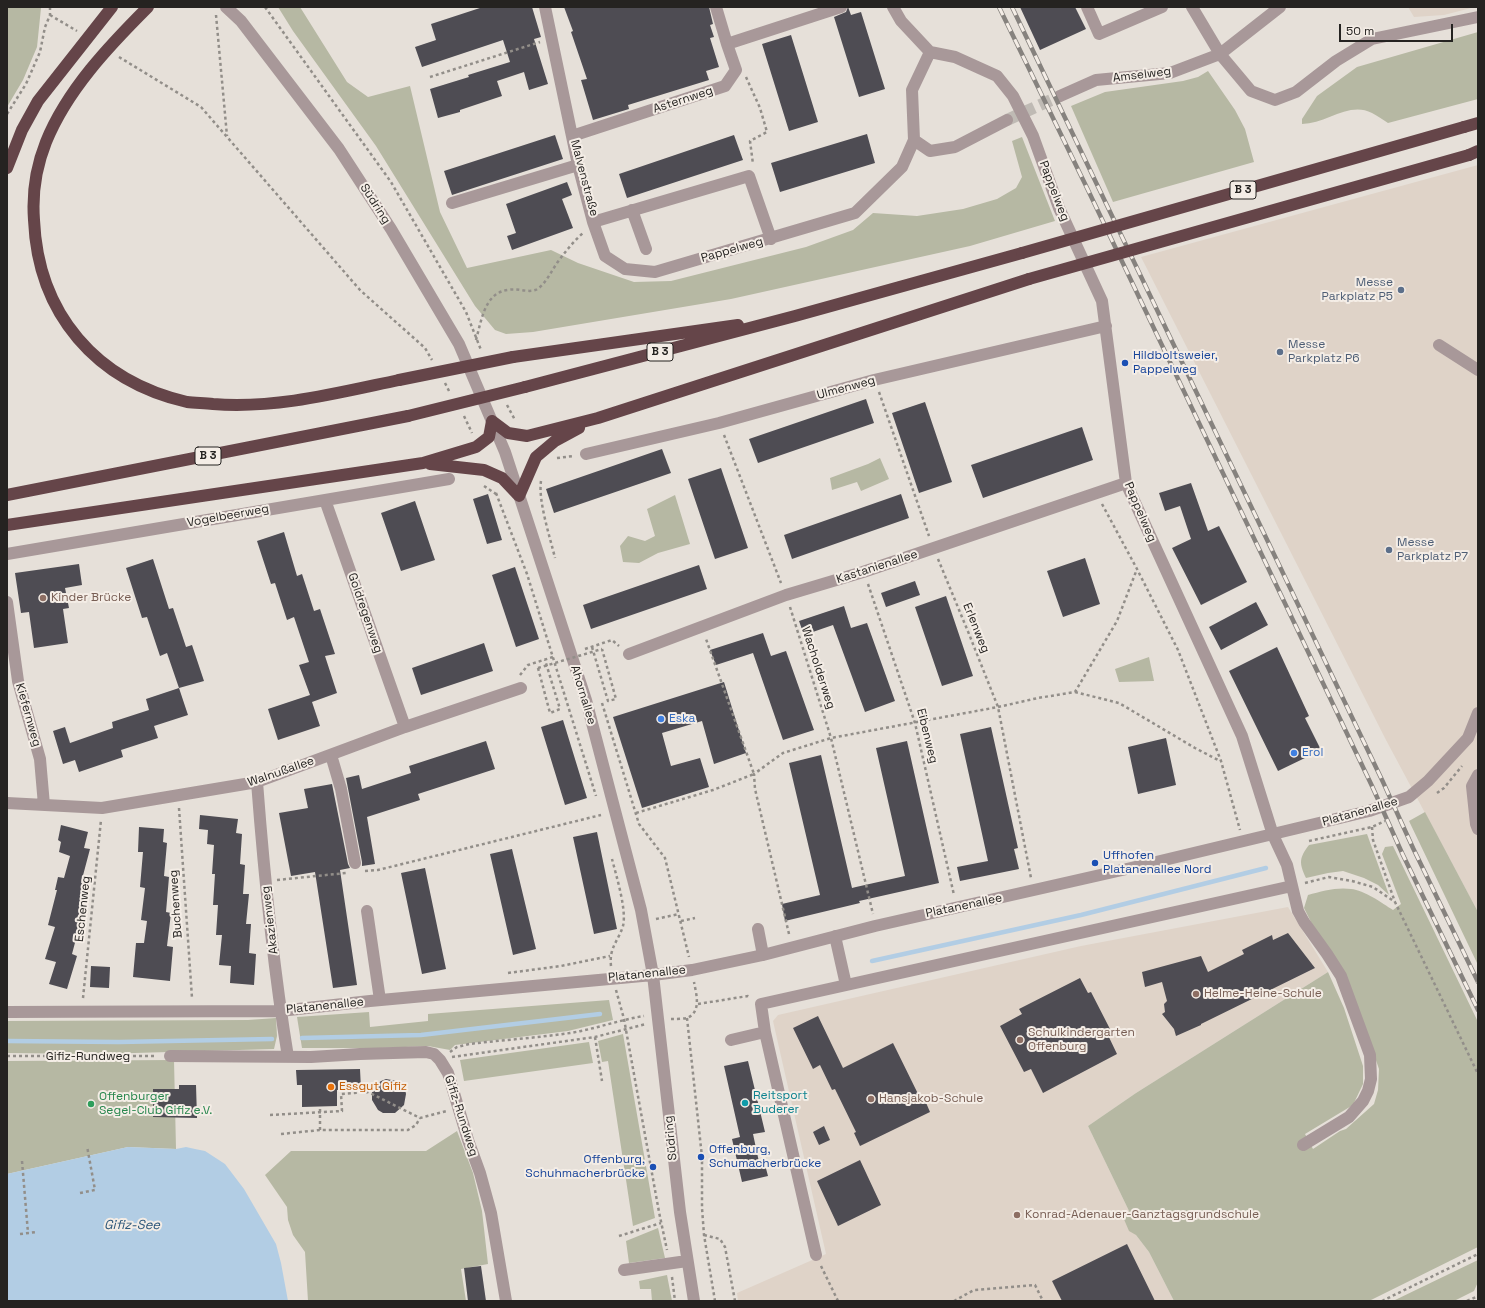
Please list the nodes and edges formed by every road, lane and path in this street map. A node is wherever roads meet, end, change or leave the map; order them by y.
1 (50, 7) edge
2 (112, 7) edge
3 (148, 7) edge
4 (226, 7) edge
5 (237, 7) edge
6 (545, 7) edge
7 (716, 7) edge
8 (841, 7) edge
9 (893, 7) edge
10 (1087, 7) edge
11 (1162, 7) edge
12 (1192, 7) edge
13 (1280, 7) edge
14 (216, 15) dead end
15 (1478, 17) edge
16 (241, 21) junction
17 (551, 38) junction
18 (727, 44) junction
19 (106, 49) junction
20 (930, 52) junction
21 (1220, 54) junction
22 (736, 70) junction
23 (430, 77) dead end
24 (1060, 96) tunnel mouth
25 (7, 114) edge
26 (1007, 120) tunnel mouth
27 (1478, 123) edge
28 (227, 136) junction
29 (572, 136) junction
30 (914, 140) junction
31 (1474, 153) edge
32 (578, 164) junction
33 (7, 168) edge
34 (749, 176) junction
35 (452, 203) dead end
36 (632, 210) junction
37 (593, 222) junction
38 (771, 239) junction
39 (646, 249) dead end
40 (795, 316) junction
41 (1106, 326) junction
42 (476, 340) dead end
43 (1439, 345) dead end
44 (432, 360) dead end
45 (1478, 370) edge
46 (443, 380) dead end
47 (874, 380) junction
48 (451, 393) dead end
49 (462, 413) dead end
50 (598, 418) junction
51 (492, 421) junction
52 (719, 423) junction
53 (476, 447) junction
54 (586, 454) joint
55 (557, 458) dead end
56 (423, 463) junction
57 (484, 470) junction
58 (449, 479) dead end
59 (1126, 483) junction
60 (1096, 493) junction
61 (7, 495) edge
62 (520, 496) junction
63 (325, 500) junction
64 (7, 525) edge
65 (934, 548) junction
66 (7, 554) edge
67 (1137, 569) junction
68 (864, 572) junction
69 (786, 595) junction
70 (7, 602) edge
71 (701, 627) junction
72 (592, 647) junction
73 (585, 649) dead end
74 (628, 654) joint
75 (554, 658) junction
76 (545, 660) junction
77 (520, 688) joint
78 (1075, 692) junction
79 (608, 701) junction
80 (602, 703) dead end
81 (998, 707) junction
82 (1478, 713) edge
83 (916, 723) junction
84 (405, 727) junction
85 (831, 738) junction
86 (1473, 742) edge
87 (331, 754) junction
88 (1221, 761) junction
89 (754, 774) junction
90 (1478, 775) edge
91 (257, 782) junction
92 (178, 795) junction
93 (597, 800) dead end
94 (7, 802) edge
95 (44, 805) junction
96 (102, 808) junction
97 (599, 808) dead end
98 (636, 813) dead end
99 (1372, 827) dead end
100 (1478, 829) edge
101 (1274, 835) junction
102 (1243, 842) junction
103 (611, 854) dead end
104 (359, 867) joint
105 (348, 873) dead end
106 (265, 881) junction
107 (1292, 886) junction
108 (1034, 891) junction
109 (1395, 902) junction
110 (957, 908) junction
111 (368, 911) dead end
112 (679, 914) dead end
113 (695, 918) dead end
114 (681, 921) junction
115 (875, 926) junction
116 (758, 928) dead end
117 (835, 936) junction
118 (792, 947) junction
119 (763, 955) junction
120 (610, 956) dead end
121 (692, 970) junction
122 (653, 975) junction
123 (846, 985) junction
124 (380, 1000) junction
125 (698, 1004) junction
126 (761, 1004) junction
127 (280, 1011) junction
128 (7, 1012) edge
129 (82, 1012) junction
130 (193, 1012) junction
131 (624, 1019) junction
132 (658, 1020) junction
133 (626, 1029) junction
134 (765, 1032) junction
135 (595, 1037) junction
136 (731, 1040) dead end
137 (7, 1056) edge
138 (170, 1056) joint
139 (288, 1057) junction
140 (440, 1060) junction
141 (1478, 1074) edge
142 (602, 1081) dead end
143 (320, 1107) dead end
144 (459, 1108) junction
145 (320, 1112) junction
146 (270, 1115) dead end
147 (420, 1118) junction
148 (320, 1130) junction
149 (281, 1134) dead end
150 (1303, 1145) dead end
151 (87, 1146) dead end
152 (22, 1161) dead end
153 (80, 1193) dead end
154 (661, 1223) junction
155 (37, 1232) dead end
156 (28, 1233) junction
157 (20, 1234) dead end
158 (704, 1235) junction
159 (619, 1236) dead end
160 (1478, 1254) edge
161 (816, 1255) joint
162 (687, 1261) junction
163 (670, 1263) junction
164 (624, 1270) dead end
165 (1478, 1296) edge
166 (506, 1301) edge
167 (675, 1301) edge
168 (694, 1301) edge
169 (715, 1301) edge
170 (735, 1301) edge
171 (838, 1301) edge
172 (954, 1301) edge
173 (1043, 1301) edge
174 (1382, 1301) edge
175 (1468, 1301) edge

1 - 25 path
2 - 33 highway
3 - 19 highway
4 - 16 street, Südring
5 - 16 street
6 - 17 street, Malvenstraße
7 - 18 street
8 - 18 street
9 - 20 street
10 - 11 street
12 - 21 street
13 - 21 street, Amselweg
14 - 28 path
15 - 21 street
16 - 51 street, Südring
17 - 23 path
17 - 29 street, Malvenstraße
18 - 22 street
19 - 28 path
19 - 40 highway, bridge
20 - 30 street, Pappelweg
20 - 41 street, Pappelweg
21 - 24 street, Amselweg
22 - 29 street, Asternweg
22 - 34 path
26 - 30 street
27 - 40 highway, B 3, bridge
28 - 44 path
29 - 32 street, Malvenstraße
30 - 38 street, Pappelweg
31 - 50 highway, bridge
32 - 35 street
32 - 37 street, Malvenstraße
34 - 36 street, Malvenstraße
34 - 38 street
36 - 37 street, Malvenstraße
36 - 39 street
37 - 38 street, Pappelweg
37 - 42 path
40 - 61 highway, B 3, bridge
41 - 47 street, Ulmenweg
41 - 59 street, Pappelweg
43 - 45 street
46 - 48 path
47 - 52 street, Ulmenweg
47 - 65 path, Erlenweg
49 - 53 path
50 - 51 highway
50 - 62 highway
51 - 53 highway
51 - 62 street, Ahornallee
52 - 54 street, Ulmenweg
52 - 69 path, Wacholderweg
53 - 56 highway
54 - 55 path
56 - 57 highway
56 - 64 highway
57 - 62 highway
57 - 75 path
58 - 63 street, Vogelbeerweg
59 - 60 street, Kastanienallee
59 - 101 street, Pappelweg
60 - 65 street, Kastanienallee
60 - 67 path
62 - 122 street, Ahornallee
63 - 66 street, Vogelbeerweg
63 - 84 street, Goldregenweg
65 - 68 street, Kastanienallee
65 - 81 path, Erlenweg
67 - 78 path
67 - 88 path
68 - 69 street, Kastanienallee
68 - 83 path, Eibenweg
69 - 71 street, Kastanienallee
69 - 85 path, Wacholderweg
70 - 95 street, Kiefernweg
71 - 74 street, Kastanienallee
71 - 89 path
72 - 73 path
72 - 74 path
72 - 79 path
75 - 76 path
75 - 93 path
76 - 77 path
76 - 79 path, bridge
77 - 84 street, Walnußallee
78 - 81 path
78 - 88 path
79 - 80 path
81 - 83 path
81 - 108 path, Erlenweg
82 - 86 street, Platanenallee
83 - 85 path
83 - 110 path, Eibenweg
84 - 87 street, Walnußallee
85 - 89 path
85 - 115 path, Wacholderweg
86 - 101 street, Platanenallee
87 - 91 street, Walnußallee
87 - 104 street
88 - 102 path
89 - 98 path
89 - 118 path
90 - 100 street
91 - 92 street, Walnußallee
91 - 106 street, Akazienweg
92 - 96 street, Walnußallee
92 - 130 path, Buchenweg
94 - 95 street, Walnußallee
95 - 96 street, Walnußallee
96 - 129 path, Eschenweg
97 - 104 path
99 - 109 path
101 - 102 street, Platanenallee
101 - 107 street
102 - 108 street, Platanenallee
103 - 120 path
105 - 106 path
106 - 127 street, Akazienweg
107 - 109 path
107 - 123 street
107 - 150 street
108 - 110 street, Platanenallee
109 - 141 path
110 - 115 street, Platanenallee
111 - 124 street
112 - 114 path
113 - 114 path
114 - 121 path
115 - 117 street, Platanenallee
116 - 119 street
117 - 118 street, Platanenallee
117 - 123 street
118 - 119 street, Platanenallee
119 - 121 street, Platanenallee
121 - 122 street, Platanenallee
121 - 125 path
122 - 124 street, Platanenallee
122 - 132 street, Südring
123 - 126 street
124 - 127 street, Platanenallee
125 - 126 path
125 - 158 path
126 - 134 street
127 - 130 street, Platanenallee
127 - 139 street, Akazienweg
128 - 129 street, Platanenallee
129 - 130 street, Platanenallee
131 - 132 path
131 - 133 path
131 - 140 path
132 - 133 path
132 - 162 street, Südring
133 - 135 path
133 - 154 path
134 - 136 street
134 - 161 street
135 - 140 path
135 - 142 path
137 - 138 path, Gifiz-Rundweg
138 - 139 street, Gifiz-Rundweg
139 - 140 street, Gifiz-Rundweg
140 - 144 street, Gifiz-Rundweg
143 - 145 path
144 - 147 path
144 - 166 street, Gifiz-Rundweg
145 - 146 path
145 - 147 path
145 - 148 path
147 - 148 path
148 - 149 path
151 - 153 path
152 - 156 path
154 - 159 path
154 - 163 path
155 - 156 path
156 - 157 path
158 - 169 path
158 - 170 path
160 - 174 path
161 - 171 path
162 - 163 street
162 - 168 street, Südring
163 - 164 street
163 - 167 path
165 - 175 path
172 - 173 path

